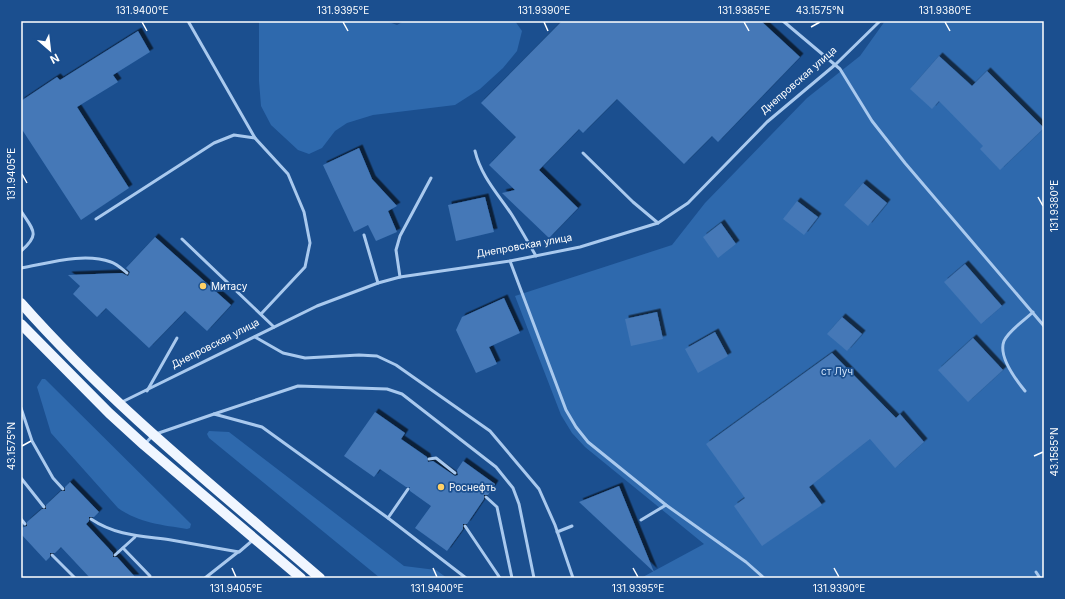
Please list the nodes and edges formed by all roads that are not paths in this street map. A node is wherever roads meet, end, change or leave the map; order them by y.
1 (188, 21) edge
2 (783, 21) edge
3 (880, 21) edge
4 (836, 64) junction
5 (255, 138) junction
6 (475, 151) dead end
7 (583, 153) dead end
8 (431, 178) dead end
9 (21, 211) edge
10 (96, 219) dead end
11 (658, 223) junction
12 (364, 235) dead end
13 (182, 239) dead end
14 (21, 251) edge
15 (536, 256) junction
16 (510, 262) junction
17 (21, 268) edge
18 (127, 273) dead end
19 (400, 277) junction
20 (378, 283) junction
21 (21, 304) edge
22 (1033, 312) junction
23 (261, 314) junction
24 (1044, 326) edge
25 (274, 327) junction
26 (22, 329) edge
27 (255, 337) junction
28 (177, 338) dead end
29 (147, 391) junction
30 (1025, 391) dead end
31 (119, 404) junction
32 (21, 408) edge
33 (109, 413) junction
34 (214, 414) junction
35 (153, 435) junction
36 (144, 445) junction
37 (429, 458) dead end
38 (455, 472) dead end
39 (21, 478) edge
40 (63, 489) dead end
41 (408, 489) dead end
42 (486, 497) dead end
43 (666, 505) junction
44 (44, 507) dead end
45 (388, 518) junction
46 (21, 519) edge
47 (91, 520) dead end
48 (641, 520) dead end
49 (25, 524) dead end
50 (465, 526) dead end
51 (572, 526) dead end
52 (557, 532) junction
53 (135, 537) junction
54 (255, 539) junction
55 (123, 548) junction
56 (238, 552) junction
57 (114, 554) dead end
58 (52, 555) dead end
59 (1036, 572) dead end
60 (150, 576) dead end
61 (75, 578) edge
62 (205, 578) edge
63 (301, 578) edge
64 (320, 578) edge
65 (466, 578) edge
66 (500, 578) edge
67 (512, 578) edge
68 (534, 578) edge
69 (573, 578) edge
70 (764, 578) edge
71 (1040, 578) edge

1 - 5 lane
2 - 4 lane
3 - 4 lane, Днепровская улица
4 - 11 lane, Днепровская улица
4 - 22 lane
5 - 10 lane
5 - 23 lane
6 - 15 lane
7 - 11 lane
8 - 19 lane
9 - 14 lane
11 - 15 lane, Днепровская улица
12 - 20 lane
13 - 23 lane
15 - 16 lane, Днепровская улица
16 - 19 lane, Днепровская улица
16 - 43 lane
17 - 18 lane
19 - 20 lane, Днепровская улица
20 - 25 lane, Днепровская улица
21 - 31 main road
22 - 24 lane
22 - 30 lane
23 - 25 lane
25 - 27 lane, Днепровская улица
26 - 33 main road
27 - 29 lane, Днепровская улица
27 - 52 lane
28 - 29 lane
29 - 31 lane, Днепровская улица
31 - 33 lane, Днепровская улица
31 - 35 main road
32 - 40 lane
33 - 36 main road
34 - 35 lane
34 - 45 lane
34 - 68 lane
35 - 36 lane
35 - 64 main road
36 - 54 main road
37 - 38 lane
39 - 44 lane
41 - 45 lane
42 - 67 lane
43 - 48 lane
43 - 70 lane
45 - 65 lane
46 - 49 lane
47 - 53 lane
50 - 66 lane
51 - 52 lane
52 - 69 lane
53 - 55 lane
53 - 56 lane
54 - 56 lane
54 - 63 main road
55 - 57 lane
55 - 60 lane
56 - 62 lane
58 - 61 lane
59 - 71 lane

